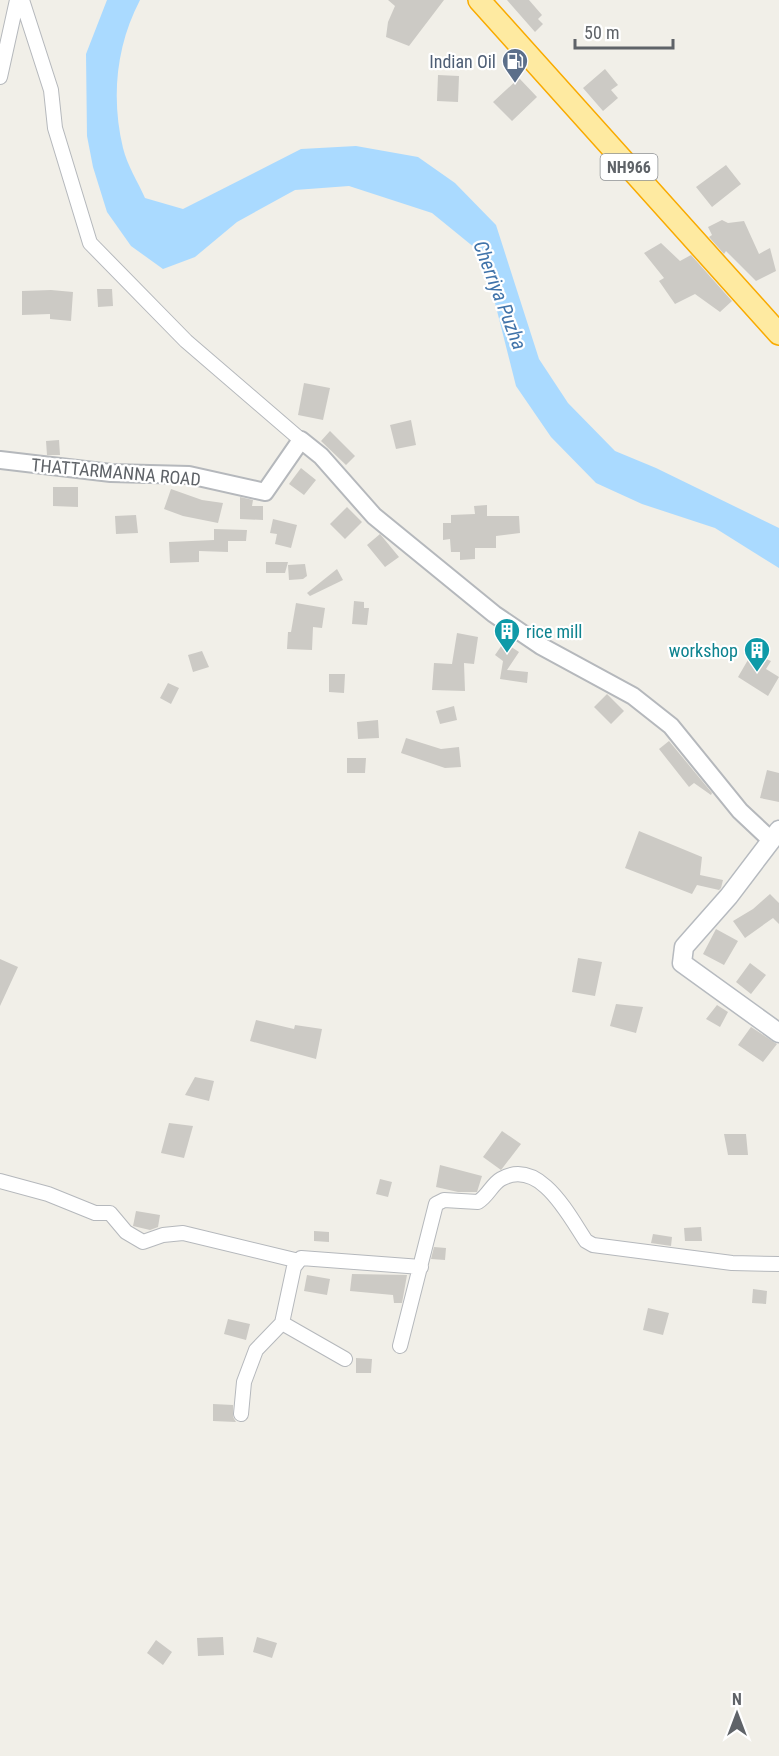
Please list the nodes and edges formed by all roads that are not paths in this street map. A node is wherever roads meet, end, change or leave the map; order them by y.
1 (16, 0) edge
2 (22, 0) edge
3 (478, 0) edge
4 (2, 72) edge
5 (779, 334) edge
6 (301, 440) junction
7 (0, 460) edge
8 (775, 835) edge
9 (779, 1033) edge
10 (0, 1181) edge
11 (299, 1261) junction
12 (779, 1264) edge
13 (421, 1267) junction
14 (282, 1323) junction
15 (400, 1346) dead end
16 (345, 1359) dead end
17 (241, 1413) dead end

1 - 4 street
2 - 6 street
3 - 5 highway, NH966
6 - 7 street, THATTARMANNA ROAD
6 - 8 street
8 - 9 main road
10 - 11 street
11 - 13 street
11 - 14 street
12 - 13 street
13 - 15 street
14 - 16 street
14 - 17 street

